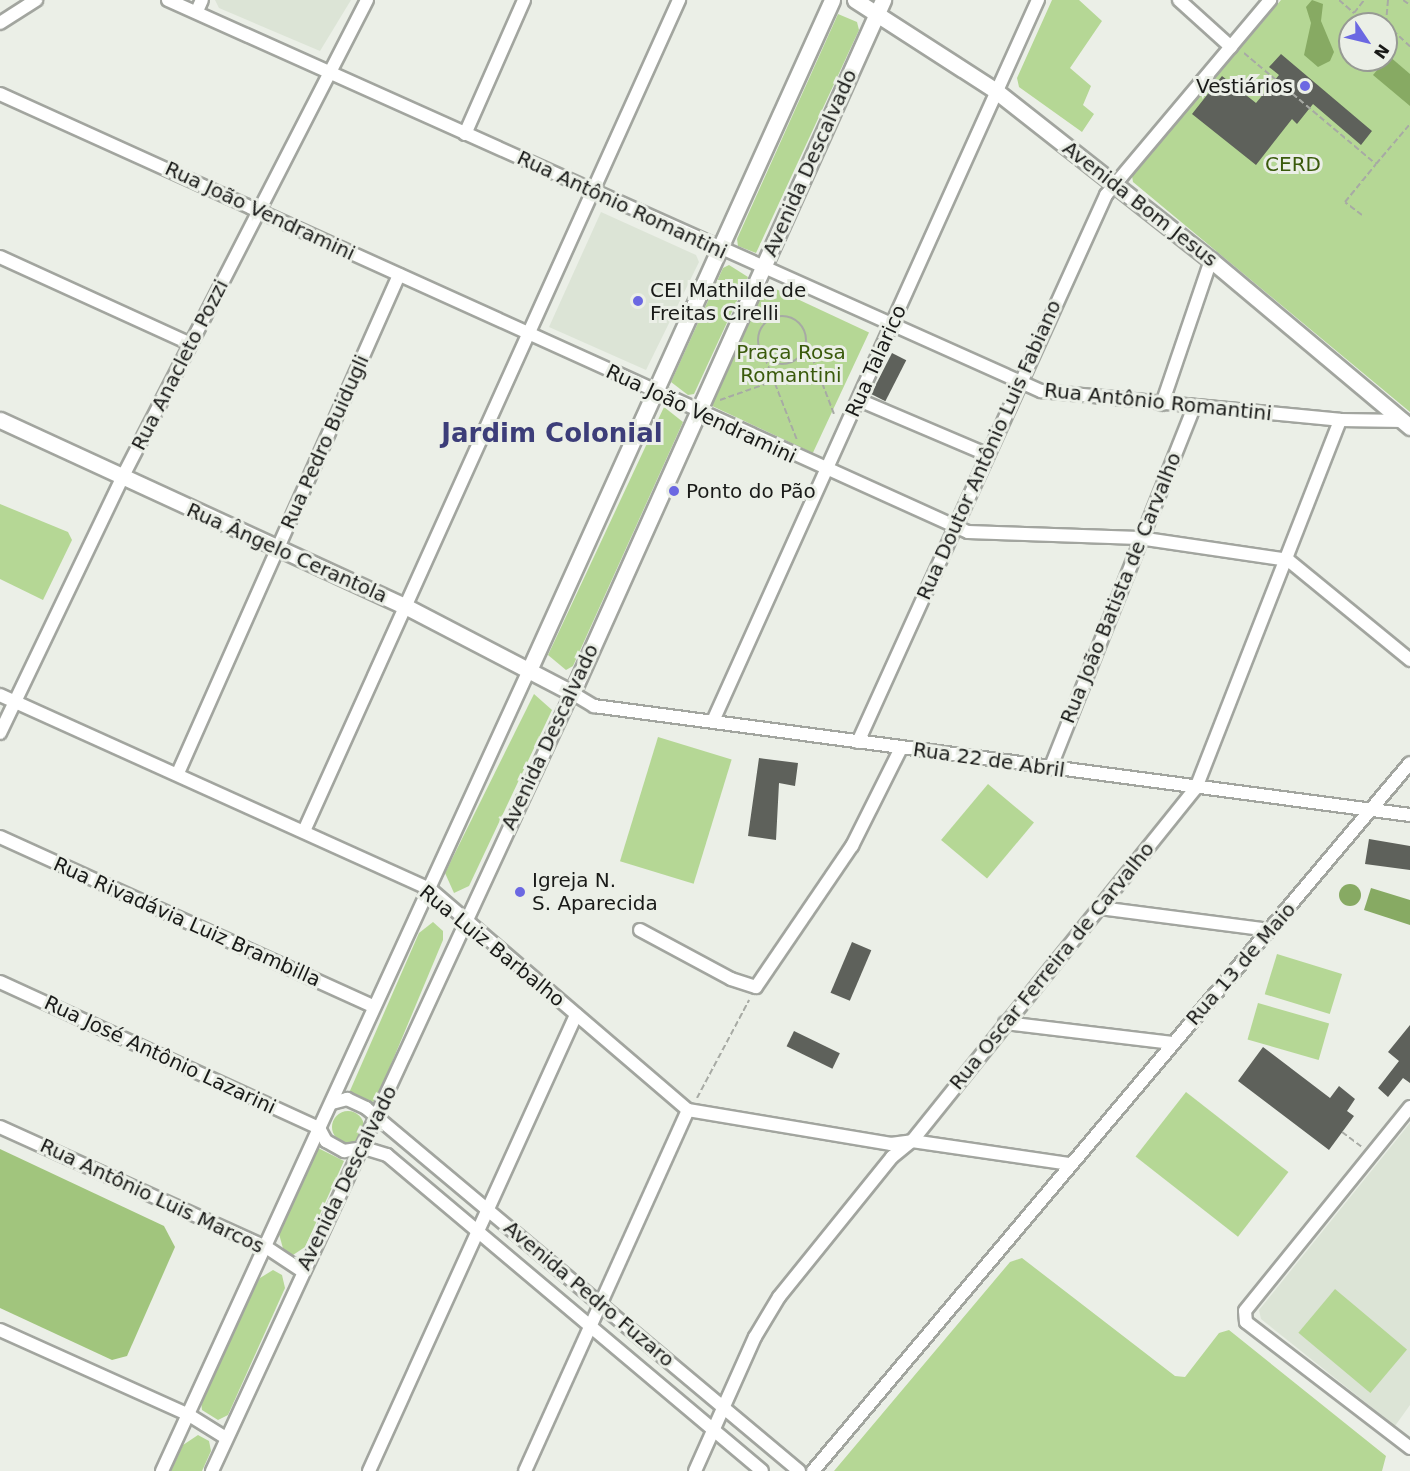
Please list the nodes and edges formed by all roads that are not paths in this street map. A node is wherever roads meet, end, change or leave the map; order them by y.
1 (36, 0) edge
2 (168, 0) edge
3 (367, 0) edge
4 (524, 0) edge
5 (678, 0) edge
6 (832, 0) edge
7 (855, 0) edge
8 (1038, 0) edge
9 (1179, 0) edge
10 (1270, 0) edge
11 (200, 5) edge
12 (880, 6) edge
13 (0, 23) edge
14 (1231, 47) junction
15 (331, 72) junction
16 (996, 91) junction
17 (0, 94) edge
18 (465, 134) junction
19 (1115, 184) junction
20 (595, 192) junction
21 (259, 208) junction
22 (720, 250) junction
23 (0, 257) edge
24 (1211, 260) junction
25 (399, 275) junction
26 (763, 276) junction
27 (892, 327) junction
28 (531, 334) junction
29 (191, 344) junction
30 (1018, 383) junction
31 (655, 392) junction
32 (859, 400) junction
33 (1162, 404) junction
34 (702, 408) junction
35 (1194, 408) junction
36 (0, 420) edge
37 (1340, 420) junction
38 (1407, 424) edge
39 (986, 454) junction
40 (828, 472) junction
41 (122, 478) junction
42 (955, 526) junction
43 (1139, 538) junction
44 (278, 549) junction
45 (1288, 560) junction
46 (407, 607) junction
47 (1410, 660) edge
48 (530, 668) junction
49 (572, 693) junction
50 (0, 695) edge
51 (15, 702) junction
52 (713, 721) junction
53 (0, 733) edge
54 (858, 742) junction
55 (901, 748) junction
56 (1410, 763) edge
57 (1050, 768) junction
58 (178, 773) junction
59 (1196, 788) junction
60 (1372, 810) junction
61 (1410, 815) edge
62 (304, 831) junction
63 (0, 837) edge
64 (430, 889) junction
65 (1100, 908) junction
66 (466, 920) junction
67 (640, 930) dead end
68 (1270, 930) junction
69 (0, 982) edge
70 (374, 1007) junction
71 (576, 1015) junction
72 (1005, 1023) junction
73 (1173, 1042) junction
74 (332, 1103) junction
75 (1410, 1107) edge
76 (688, 1110) junction
77 (377, 1118) junction
78 (0, 1126) edge
79 (319, 1128) junction
80 (912, 1141) junction
81 (364, 1148) junction
82 (1070, 1164) junction
83 (487, 1208) junction
84 (477, 1230) junction
85 (266, 1247) junction
86 (302, 1271) junction
87 (600, 1304) junction
88 (590, 1328) junction
89 (0, 1330) edge
90 (724, 1407) junction
91 (189, 1415) junction
92 (713, 1430) junction
93 (226, 1438) junction
94 (1410, 1448) edge
95 (162, 1471) edge
96 (212, 1471) edge
97 (369, 1471) edge
98 (525, 1471) edge
99 (695, 1471) edge
100 (762, 1471) edge
101 (799, 1471) edge
102 (813, 1471) edge

1 - 13 street
2 - 11 street, Rua Antônio Romantini
3 - 15 street, Rua Anacleto Pozzi
4 - 18 street
5 - 20 street
6 - 22 street
7 - 12 street, Avenida Bom Jesus
8 - 16 street, Rua Talarico
9 - 14 street
10 - 14 street, Rua Doutor Antônio Luis Fabiano
11 - 15 street, Rua Antônio Romantini
12 - 16 street, Avenida Bom Jesus
12 - 26 street, Avenida Descalvado
14 - 19 street, Rua Doutor Antônio Luis Fabiano
15 - 18 street, Rua Antônio Romantini
15 - 21 street, Rua Anacleto Pozzi
16 - 19 street, Avenida Bom Jesus
16 - 27 street, Rua Talarico
17 - 21 street, Rua João Vendramini
18 - 20 street, Rua Antônio Romantini
19 - 24 street, Avenida Bom Jesus
19 - 30 street, Rua Doutor Antônio Luis Fabiano
20 - 22 street, Rua Antônio Romantini
20 - 28 street
21 - 25 street, Rua João Vendramini
21 - 29 street, Rua Anacleto Pozzi
22 - 26 street, Rua Antônio Romantini
22 - 31 street
23 - 29 street
24 - 33 street
24 - 38 street, Avenida Bom Jesus
25 - 28 street, Rua João Vendramini
25 - 44 street, Rua Pedro Buidugli
26 - 27 street, Rua Antônio Romantini
26 - 34 street, Avenida Descalvado
27 - 30 street, Rua Antônio Romantini
27 - 32 street, Rua Talarico
28 - 31 street, Rua João Vendramini
28 - 46 street
29 - 41 street, Rua Anacleto Pozzi
30 - 33 street, Rua Antônio Romantini
30 - 39 street, Rua Doutor Antônio Luis Fabiano
31 - 34 street, Rua João Vendramini
31 - 48 street
32 - 39 street
32 - 40 street, Rua Talarico
33 - 35 street, Rua Antônio Romantini
34 - 40 street, Rua João Vendramini
34 - 49 street, Avenida Descalvado
35 - 37 street, Rua Antônio Romantini
35 - 43 street, Rua João Batista de Carvalho
36 - 41 street, Rua Ângelo Cerantola
37 - 38 street, Rua Antônio Romantini
37 - 45 street, Rua Oscar Ferreira de Carvalho
39 - 42 street, Rua Doutor Antônio Luis Fabiano
40 - 42 street, Rua João Vendramini
40 - 52 street, Rua Talarico
41 - 44 street, Rua Ângelo Cerantola
41 - 51 street, Rua Anacleto Pozzi
42 - 43 street, Rua João Vendramini
42 - 54 street, Rua Doutor Antônio Luis Fabiano
43 - 45 street, Rua João Vendramini
43 - 57 street, Rua João Batista de Carvalho
44 - 46 street, Rua Ângelo Cerantola
44 - 58 street, Rua Pedro Buidugli
45 - 47 street
45 - 59 street, Rua Oscar Ferreira de Carvalho
46 - 48 street, Rua Ângelo Cerantola
46 - 62 street
48 - 49 street, Rua Ângelo Cerantola
48 - 64 street
49 - 52 street, Rua 22 de Abril
49 - 66 street, Avenida Descalvado
50 - 51 street, Rua Luiz Barbalho
51 - 53 street, Rua Anacleto Pozzi
51 - 58 street, Rua Luiz Barbalho
52 - 54 street, Rua 22 de Abril
54 - 55 street, Rua 22 de Abril
55 - 57 street, Rua 22 de Abril
55 - 67 street
56 - 60 street, Rua 13 de Maio
57 - 59 street, Rua 22 de Abril
58 - 62 street, Rua Luiz Barbalho
59 - 60 street, Rua 22 de Abril
59 - 65 street, Rua Oscar Ferreira de Carvalho
60 - 61 street, Rua 22 de Abril
60 - 68 street, Rua 13 de Maio
62 - 64 street, Rua Luiz Barbalho
63 - 70 street, Rua Rivadávia Luiz Brambilla
64 - 66 street, Rua Luiz Barbalho
64 - 70 street
65 - 68 street
65 - 72 street, Rua Oscar Ferreira de Carvalho
66 - 71 street, Rua Luiz Barbalho
66 - 77 street, Avenida Descalvado
68 - 73 street, Rua 13 de Maio
69 - 79 street, Rua José Antônio Lazarini
70 - 74 street
71 - 76 street, Rua Luiz Barbalho
71 - 83 street
72 - 73 street
72 - 80 street, Rua Oscar Ferreira de Carvalho
73 - 82 street, Rua 13 de Maio
74 - 77 street
74 - 79 street
75 - 94 street
76 - 80 street
76 - 87 street
77 - 81 street, Avenida Descalvado
77 - 83 street, Avenida Pedro Fuzaro
78 - 85 street, Rua Antônio Luis Marcos
79 - 81 street
79 - 85 street
80 - 82 street
80 - 90 street, Rua Oscar Ferreira de Carvalho
81 - 84 street, Avenida Pedro Fuzaro
81 - 86 street, Avenida Descalvado
82 - 102 street, Rua 13 de Maio
83 - 84 street
83 - 87 street, Avenida Pedro Fuzaro
84 - 88 street, Avenida Pedro Fuzaro
84 - 97 street
85 - 86 street, Rua Antônio Luis Marcos
85 - 91 street
86 - 93 street, Avenida Descalvado
87 - 88 street
87 - 90 street, Avenida Pedro Fuzaro
88 - 92 street, Avenida Pedro Fuzaro
88 - 98 street
89 - 91 street
90 - 92 street, Rua Oscar Ferreira de Carvalho
90 - 101 street, Avenida Pedro Fuzaro
91 - 93 street
91 - 95 street
92 - 99 street, Rua Oscar Ferreira de Carvalho
92 - 100 street, Avenida Pedro Fuzaro
93 - 96 street, Avenida Descalvado

